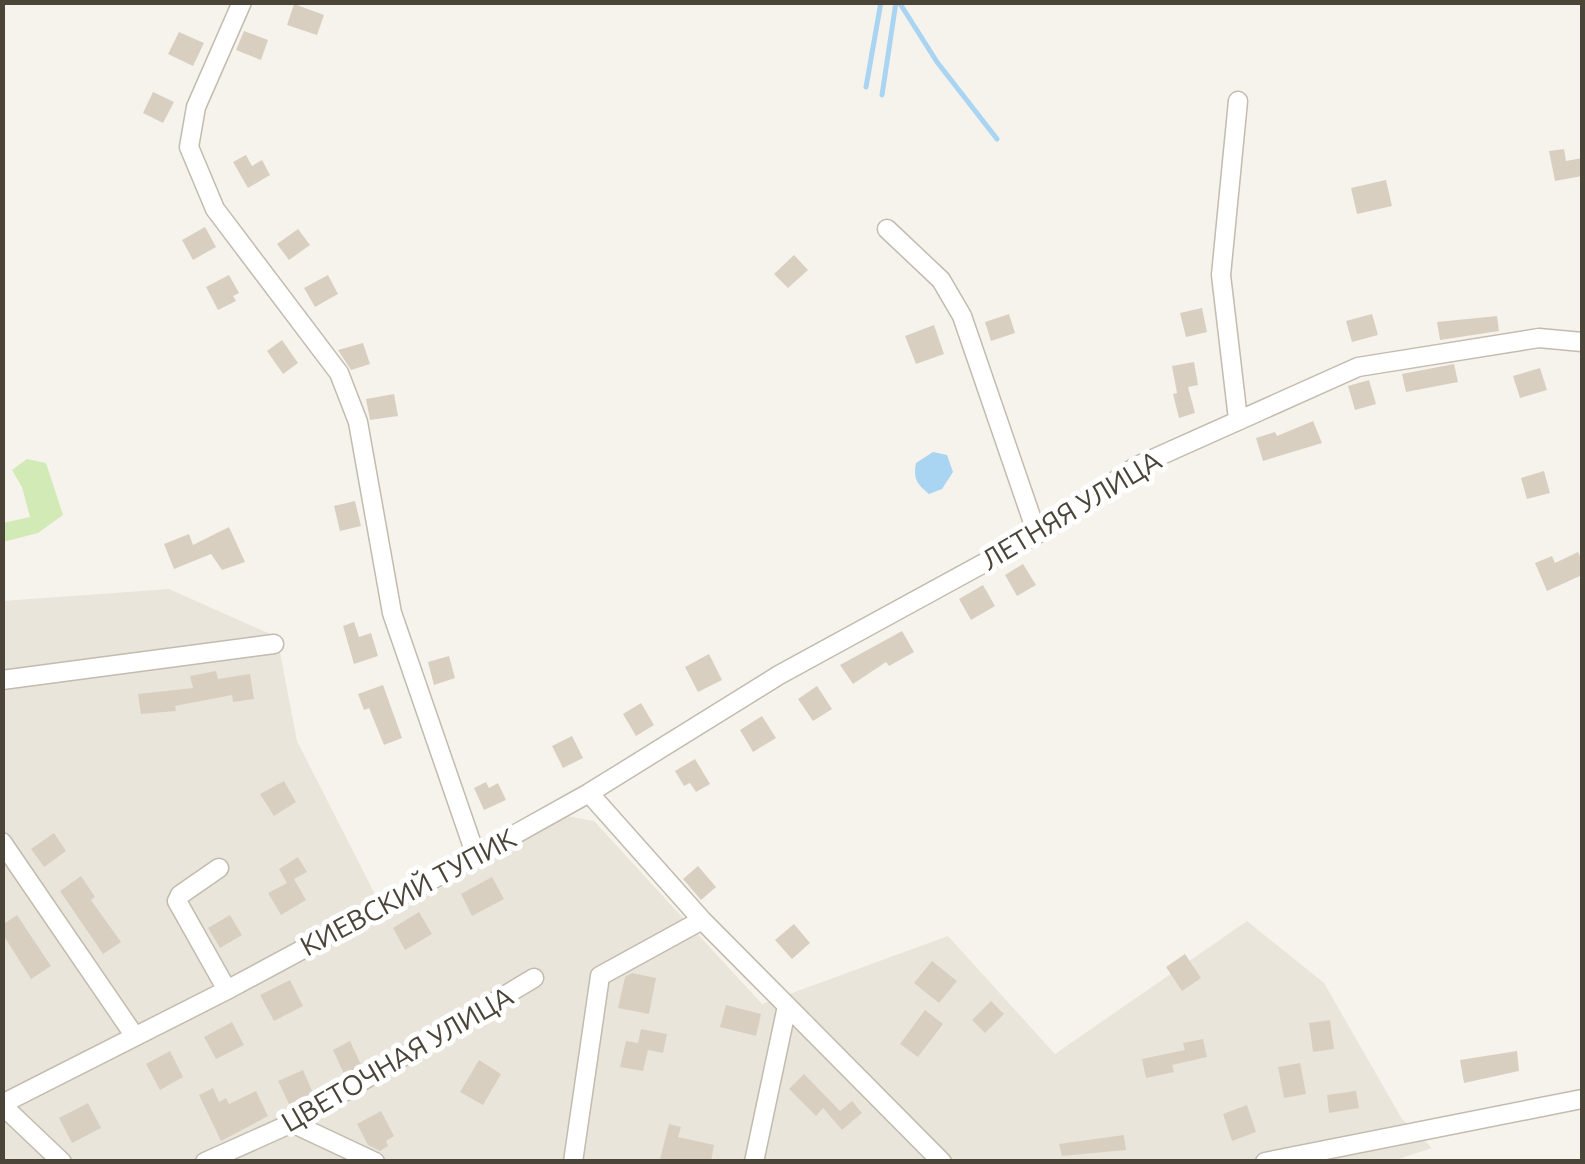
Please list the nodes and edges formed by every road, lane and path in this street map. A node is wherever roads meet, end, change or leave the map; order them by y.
1 (242, 2) edge
2 (1238, 101) dead end
3 (887, 229) dead end
4 (1582, 342) edge
5 (1238, 419) junction
6 (1036, 534) junction
7 (274, 644) dead end
8 (2, 680) edge
9 (593, 790) junction
10 (2, 842) edge
11 (476, 856) junction
12 (219, 868) dead end
13 (702, 920) junction
14 (534, 978) dead end
15 (226, 990) junction
16 (787, 1006) junction
17 (134, 1035) junction
18 (1582, 1099) edge
19 (2, 1105) edge
20 (292, 1124) junction
21 (62, 1162) edge
22 (206, 1162) edge
23 (376, 1162) edge
24 (572, 1162) edge
25 (754, 1162) edge
26 (942, 1162) edge
27 (1265, 1162) edge

1 - 11 street
2 - 5 street
3 - 6 street
4 - 5 street, ЛЕТНЯЯ УЛИЦА
5 - 6 street, ЛЕТНЯЯ УЛИЦА
6 - 9 street, ЛЕТНЯЯ УЛИЦА
7 - 8 street
9 - 11 street, КИЕВСКИЙ ТУПИК
9 - 13 street
10 - 17 street
11 - 15 street, КИЕВСКИЙ ТУПИК
12 - 15 street
13 - 16 street
13 - 24 street
14 - 20 street, ЦВЕТОЧНАЯ УЛИЦА
15 - 17 street, КИЕВСКИЙ ТУПИК
16 - 25 street
16 - 26 street
17 - 19 street, КИЕВСКИЙ ТУПИК
18 - 27 street
19 - 21 street
20 - 22 street, ЦВЕТОЧНАЯ УЛИЦА
20 - 23 street

